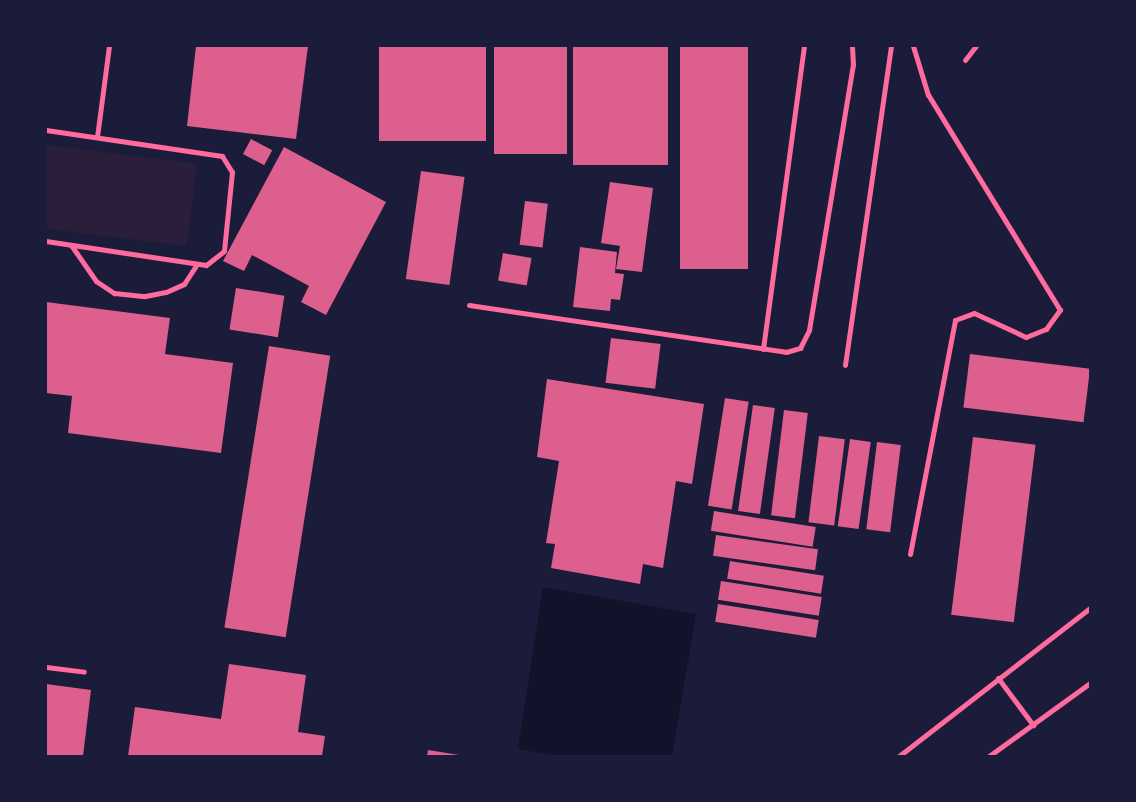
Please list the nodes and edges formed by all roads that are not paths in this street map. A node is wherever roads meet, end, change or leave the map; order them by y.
1 (109, 46) edge
2 (804, 46) edge
3 (852, 46) edge
4 (891, 46) edge
5 (913, 46) edge
6 (976, 46) edge
7 (965, 60) dead end
8 (46, 130) edge
9 (97, 137) junction
10 (46, 241) edge
11 (71, 245) junction
12 (197, 264) junction
13 (469, 305) dead end
14 (763, 349) junction
15 (845, 365) dead end
16 (911, 554) dead end
17 (1090, 608) edge
18 (46, 667) edge
19 (84, 672) dead end
20 (998, 678) junction
21 (1090, 683) edge
22 (1033, 725) junction
23 (900, 757) edge
24 (989, 757) edge

1 - 9 lane
2 - 14 lane
3 - 14 lane
4 - 15 lane
5 - 16 lane
6 - 7 lane
8 - 9 lane
9 - 12 lane
10 - 11 lane
11 - 12 lane
11 - 12 lane
13 - 14 lane
17 - 20 lane
18 - 19 lane
20 - 22 lane
20 - 23 lane
21 - 22 lane
22 - 24 lane

